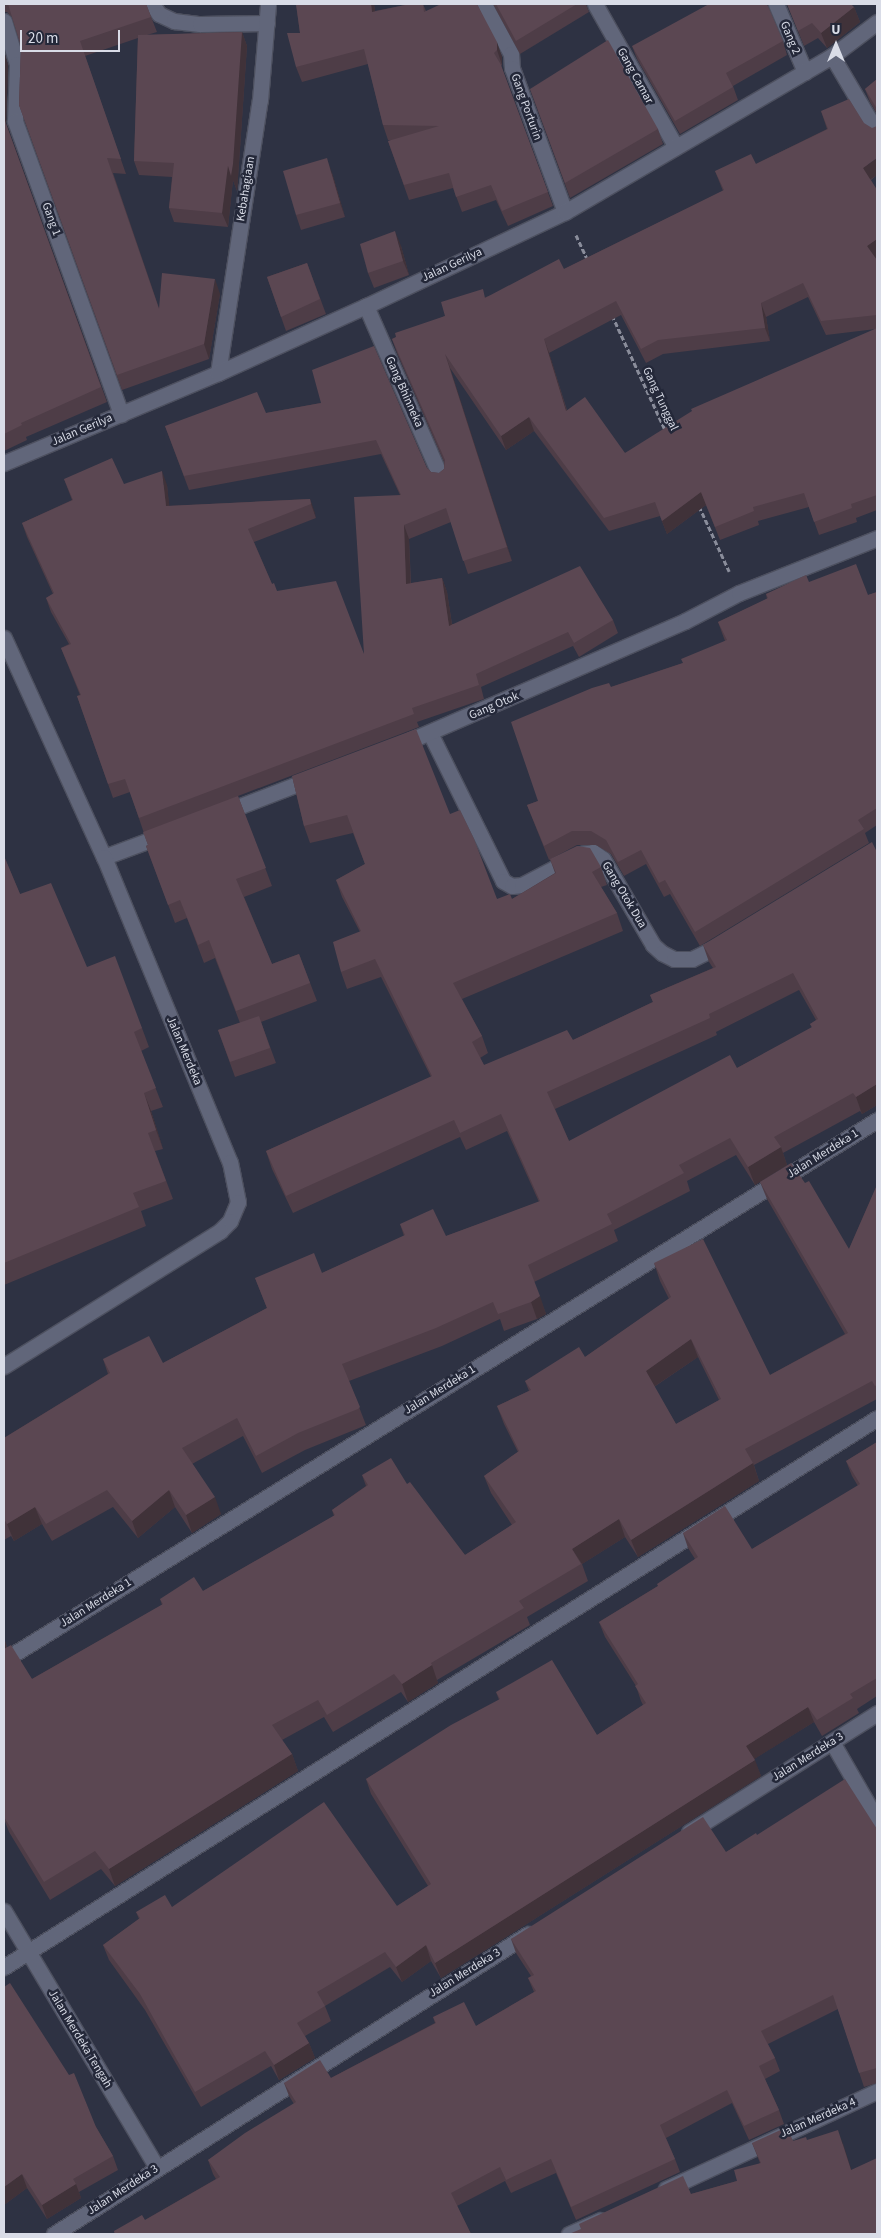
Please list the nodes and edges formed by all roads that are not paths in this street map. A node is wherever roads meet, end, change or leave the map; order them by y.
1 (152, 4) edge
2 (268, 4) edge
3 (484, 4) edge
4 (595, 4) edge
5 (776, 4) edge
6 (4, 21) edge
7 (877, 22) edge
8 (267, 23) junction
9 (832, 56) junction
10 (805, 72) junction
11 (877, 132) edge
12 (676, 147) junction
13 (565, 212) junction
14 (366, 306) junction
15 (218, 373) junction
16 (121, 414) junction
17 (4, 463) edge
18 (442, 478) edge
19 (877, 538) edge
20 (4, 638) edge
21 (430, 734) junction
22 (384, 751) edge
23 (328, 772) edge
24 (206, 818) edge
25 (178, 829) edge
26 (104, 858) junction
27 (736, 936) edge
28 (877, 1120) edge
29 (4, 1366) edge
30 (877, 1418) edge
31 (4, 1660) edge
32 (877, 1714) edge
33 (832, 1742) junction
34 (877, 1820) edge
35 (680, 1838) edge
36 (4, 1911) edge
37 (545, 1923) edge
38 (29, 1952) junction
39 (4, 1967) edge
40 (877, 2091) edge
41 (156, 2168) junction
42 (651, 2196) edge
43 (614, 2213) edge
44 (54, 2234) edge
45 (569, 2234) edge

1 - 8 street
2 - 8 street, Kebahagiaan
3 - 13 street, Gang Porturin
4 - 12 street, Gang Camar
5 - 10 street, Gang 2
6 - 16 street, Gang 1
7 - 9 street, Jalan Gerilya
8 - 15 street, Kebahagiaan
9 - 10 street, Jalan Gerilya
9 - 11 street
10 - 12 street, Jalan Gerilya
12 - 13 street, Jalan Gerilya
13 - 14 street, Jalan Gerilya
14 - 15 street, Jalan Gerilya
14 - 18 street, Gang Bhinneka
15 - 16 street, Jalan Gerilya
16 - 17 street, Jalan Gerilya
19 - 21 street, Gang Otok
20 - 26 street, Jalan Merdeka
21 - 22 street, Gang Otok
21 - 27 street, Gang Otok Dua
23 - 24 street
25 - 26 street
26 - 29 street, Jalan Merdeka
28 - 31 street, Jalan Merdeka 1
30 - 38 street
32 - 33 street, Jalan Merdeka 3
33 - 34 street
33 - 35 street, Jalan Merdeka 3
36 - 38 street, Jalan Merdeka Tengah
37 - 41 street, Jalan Merdeka 3
38 - 39 street
38 - 41 street, Jalan Merdeka Tengah
40 - 42 street, Jalan Merdeka 4
41 - 44 street, Jalan Merdeka 3
43 - 45 street

